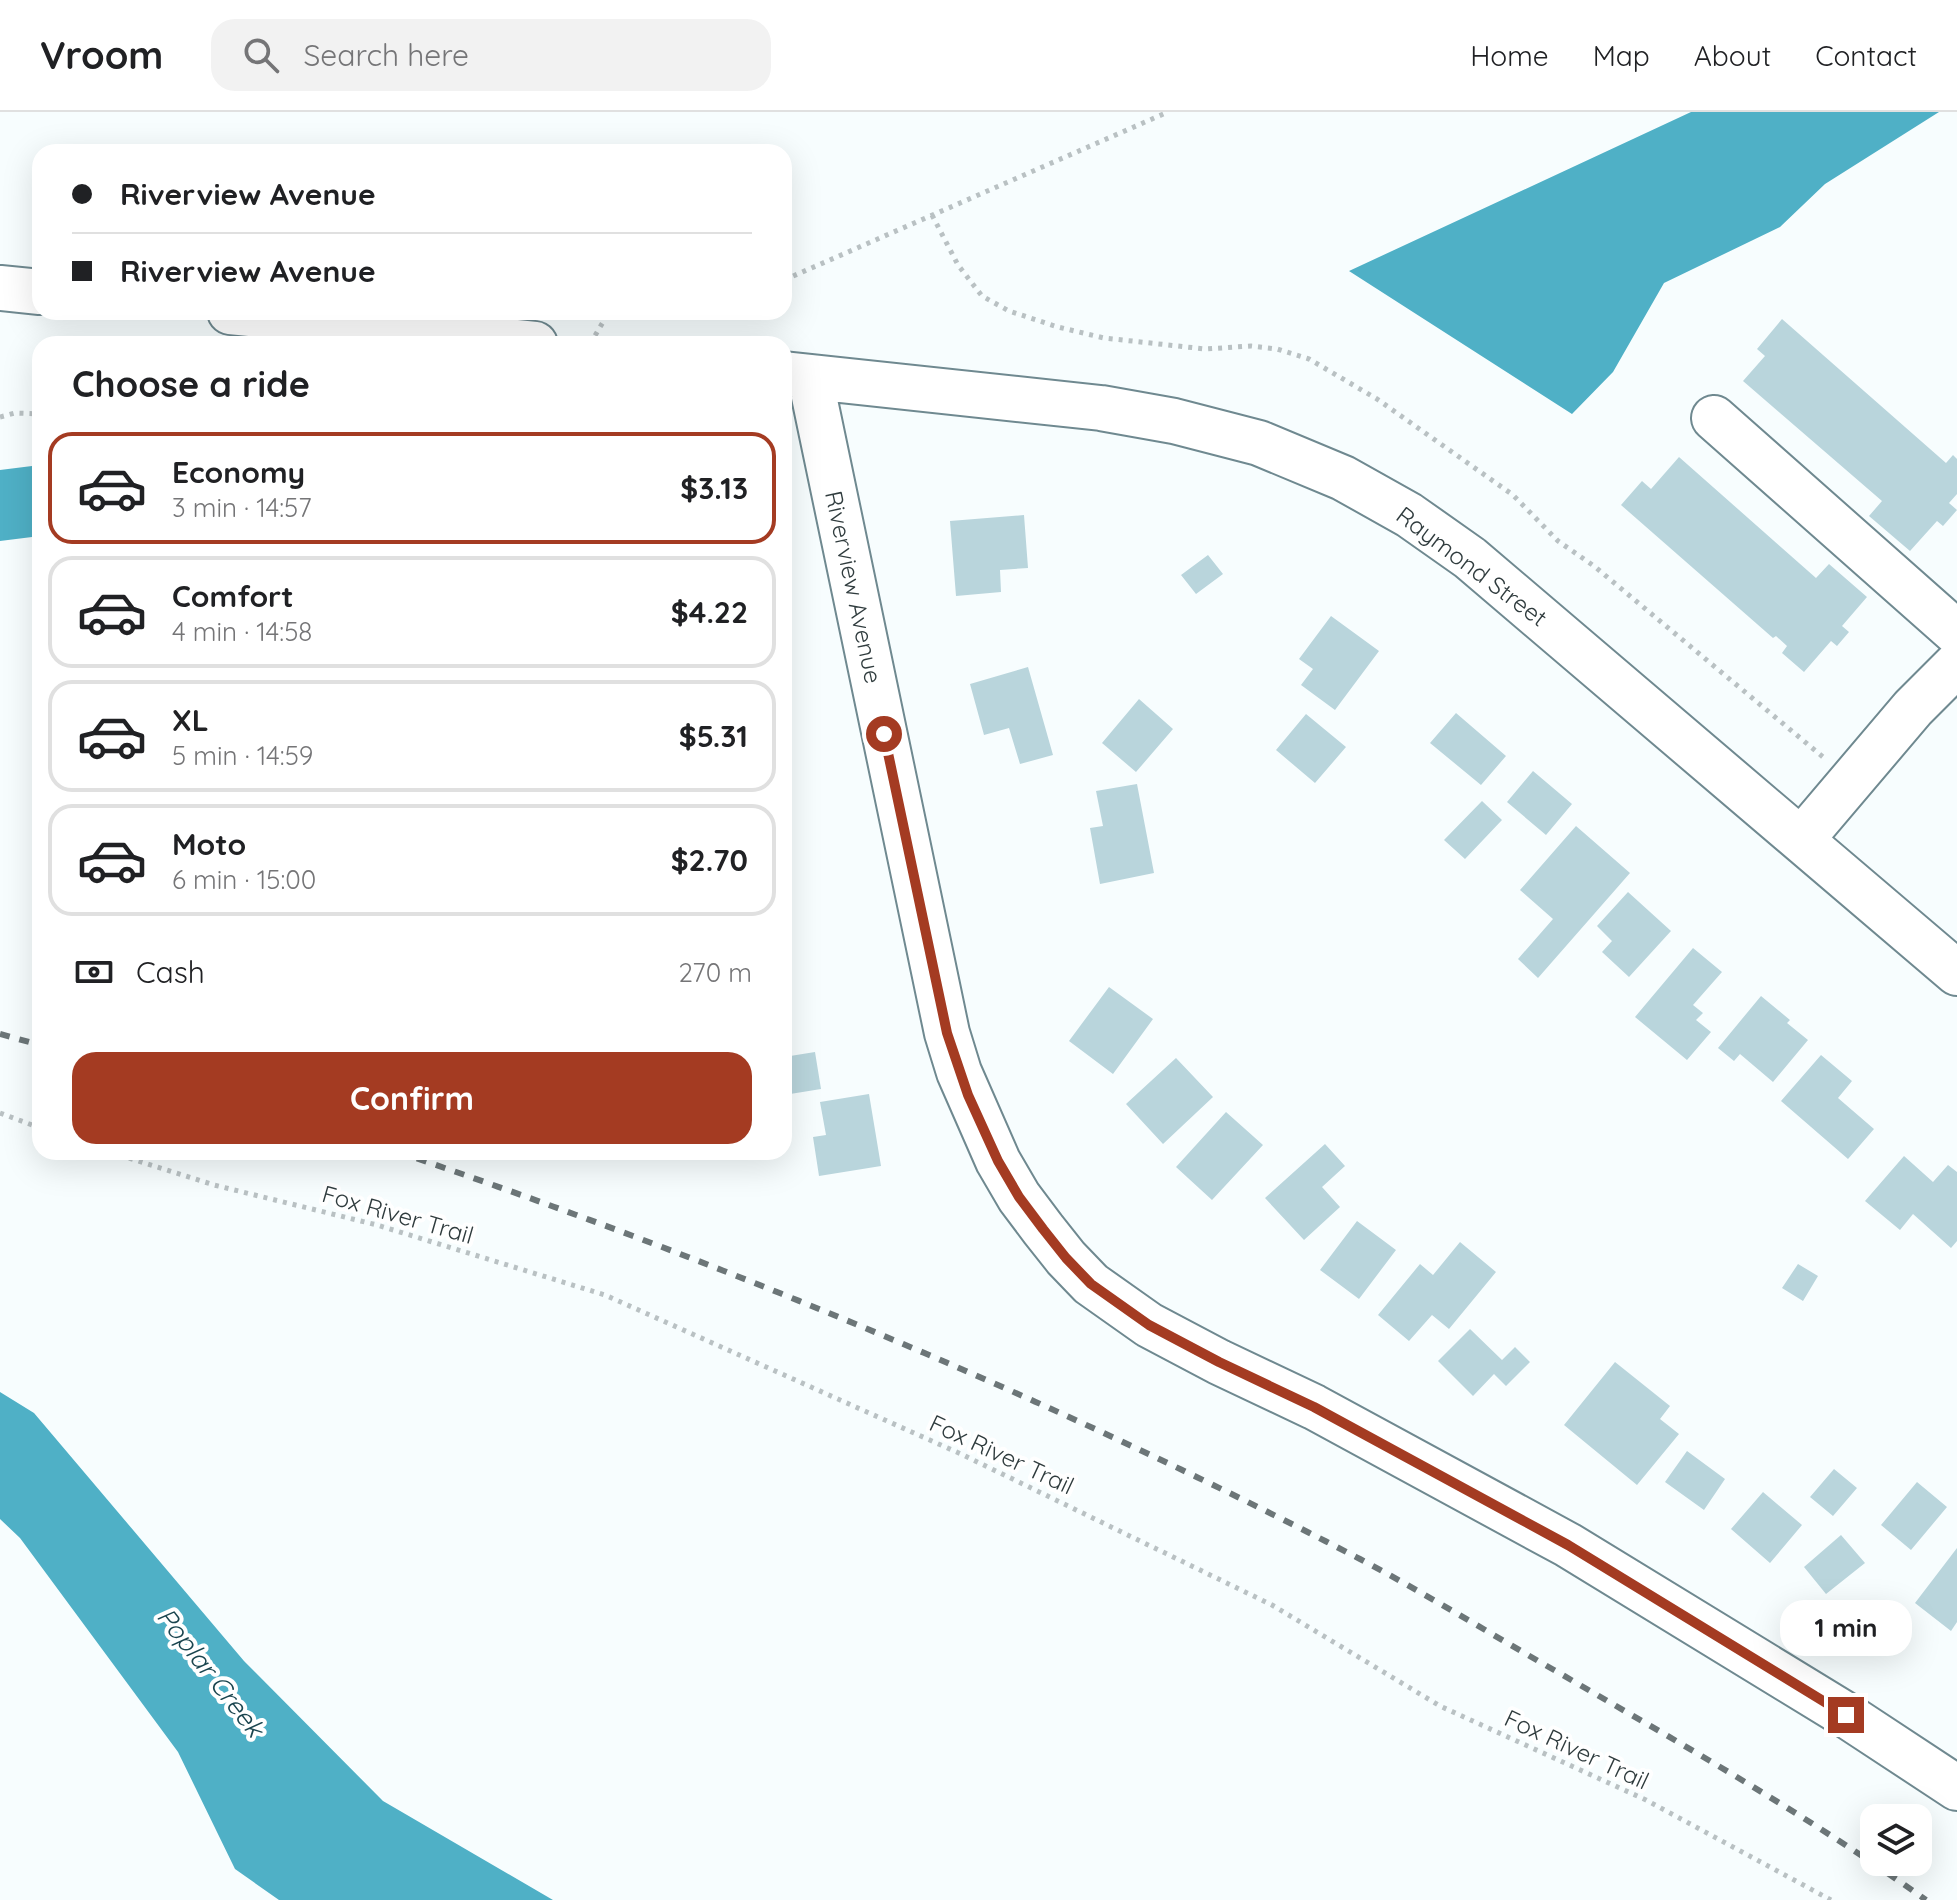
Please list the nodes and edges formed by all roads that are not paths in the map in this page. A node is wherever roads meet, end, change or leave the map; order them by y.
1 (0, 288) edge
2 (32, 291) edge
3 (306, 320) edge
4 (459, 336) edge
5 (797, 375) edge
6 (1714, 418) dead end
7 (1957, 633) edge
8 (1957, 664) edge
9 (1801, 840) junction
10 (1957, 973) edge
11 (1957, 1788) edge

1 - 2 street
3 - 4 street
5 - 9 street, Raymond Street
5 - 11 street, Riverview Avenue
6 - 7 street
8 - 9 street
9 - 10 street, Raymond Street

